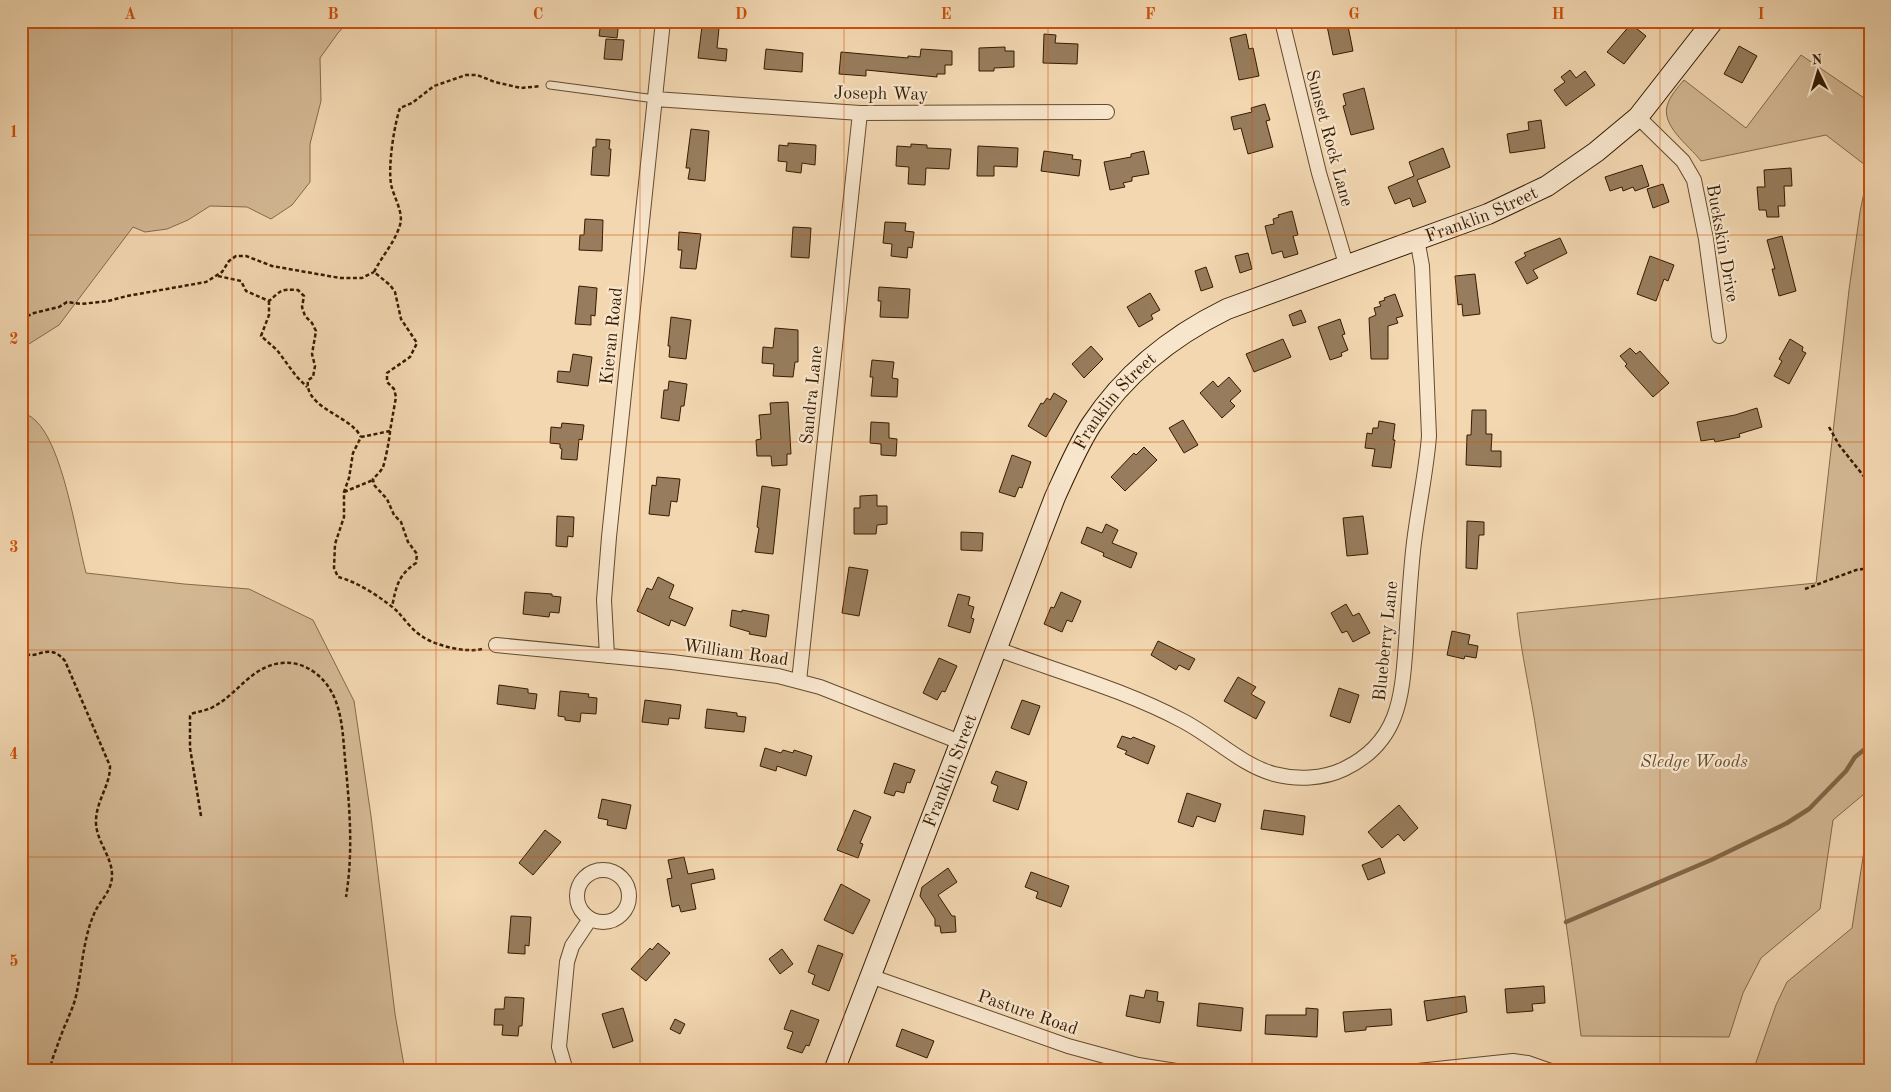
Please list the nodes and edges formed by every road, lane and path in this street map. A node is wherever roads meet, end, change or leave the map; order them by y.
1 (663, 21) edge
2 (1282, 21) edge
3 (1713, 21) edge
4 (550, 85) joint
5 (655, 98) junction
6 (1107, 112) dead end
7 (860, 113) junction
8 (1638, 117) junction
9 (1417, 239) junction
10 (1346, 264) junction
11 (374, 272) junction
12 (217, 276) junction
13 (269, 301) junction
14 (21, 320) edge
15 (1719, 336) dead end
16 (307, 387) junction
17 (1829, 427) dead end
18 (390, 431) junction
19 (361, 437) junction
20 (373, 480) junction
21 (1870, 484) edge
22 (344, 492) junction
23 (1870, 568) edge
24 (1806, 589) dead end
25 (392, 607) junction
26 (496, 645) joint
27 (997, 649) junction
28 (21, 650) edge
29 (607, 656) junction
30 (799, 680) junction
31 (960, 742) junction
32 (201, 816) dead end
33 (346, 897) dead end
34 (590, 919) dead end
35 (870, 976) junction
36 (50, 1071) edge
37 (566, 1071) edge
38 (834, 1071) edge
39 (1176, 1071) edge
40 (1418, 1071) edge
41 (1551, 1071) edge

1 - 5 street, Kieran Road
2 - 10 street, Sunset Rock Lane
3 - 8 main road, Franklin Street
4 - 5 lane
4 - 11 path
5 - 7 street, Joseph Way
5 - 29 street, Kieran Road
6 - 7 street, Joseph Way
7 - 30 street, Sandra Lane
8 - 9 main road, Franklin Street
8 - 15 street, Buckskin Drive
9 - 10 main road, Franklin Street
9 - 27 street, Blueberry Lane
10 - 27 main road, Franklin Street
11 - 12 path
11 - 18 path
12 - 13 path
12 - 14 path
13 - 16 path
13 - 16 path
16 - 19 path
17 - 21 path
18 - 19 path
18 - 20 path
19 - 22 path
20 - 22 path
20 - 25 path
22 - 25 path
23 - 24 path
25 - 26 path
26 - 29 street, William Road
27 - 31 main road, Franklin Street
28 - 36 path
29 - 30 street, William Road
30 - 31 street, William Road
31 - 35 main road, Franklin Street
32 - 33 path
34 - 37 street
35 - 38 main road, Franklin Street
35 - 39 street, Pasture Road
40 - 41 street

